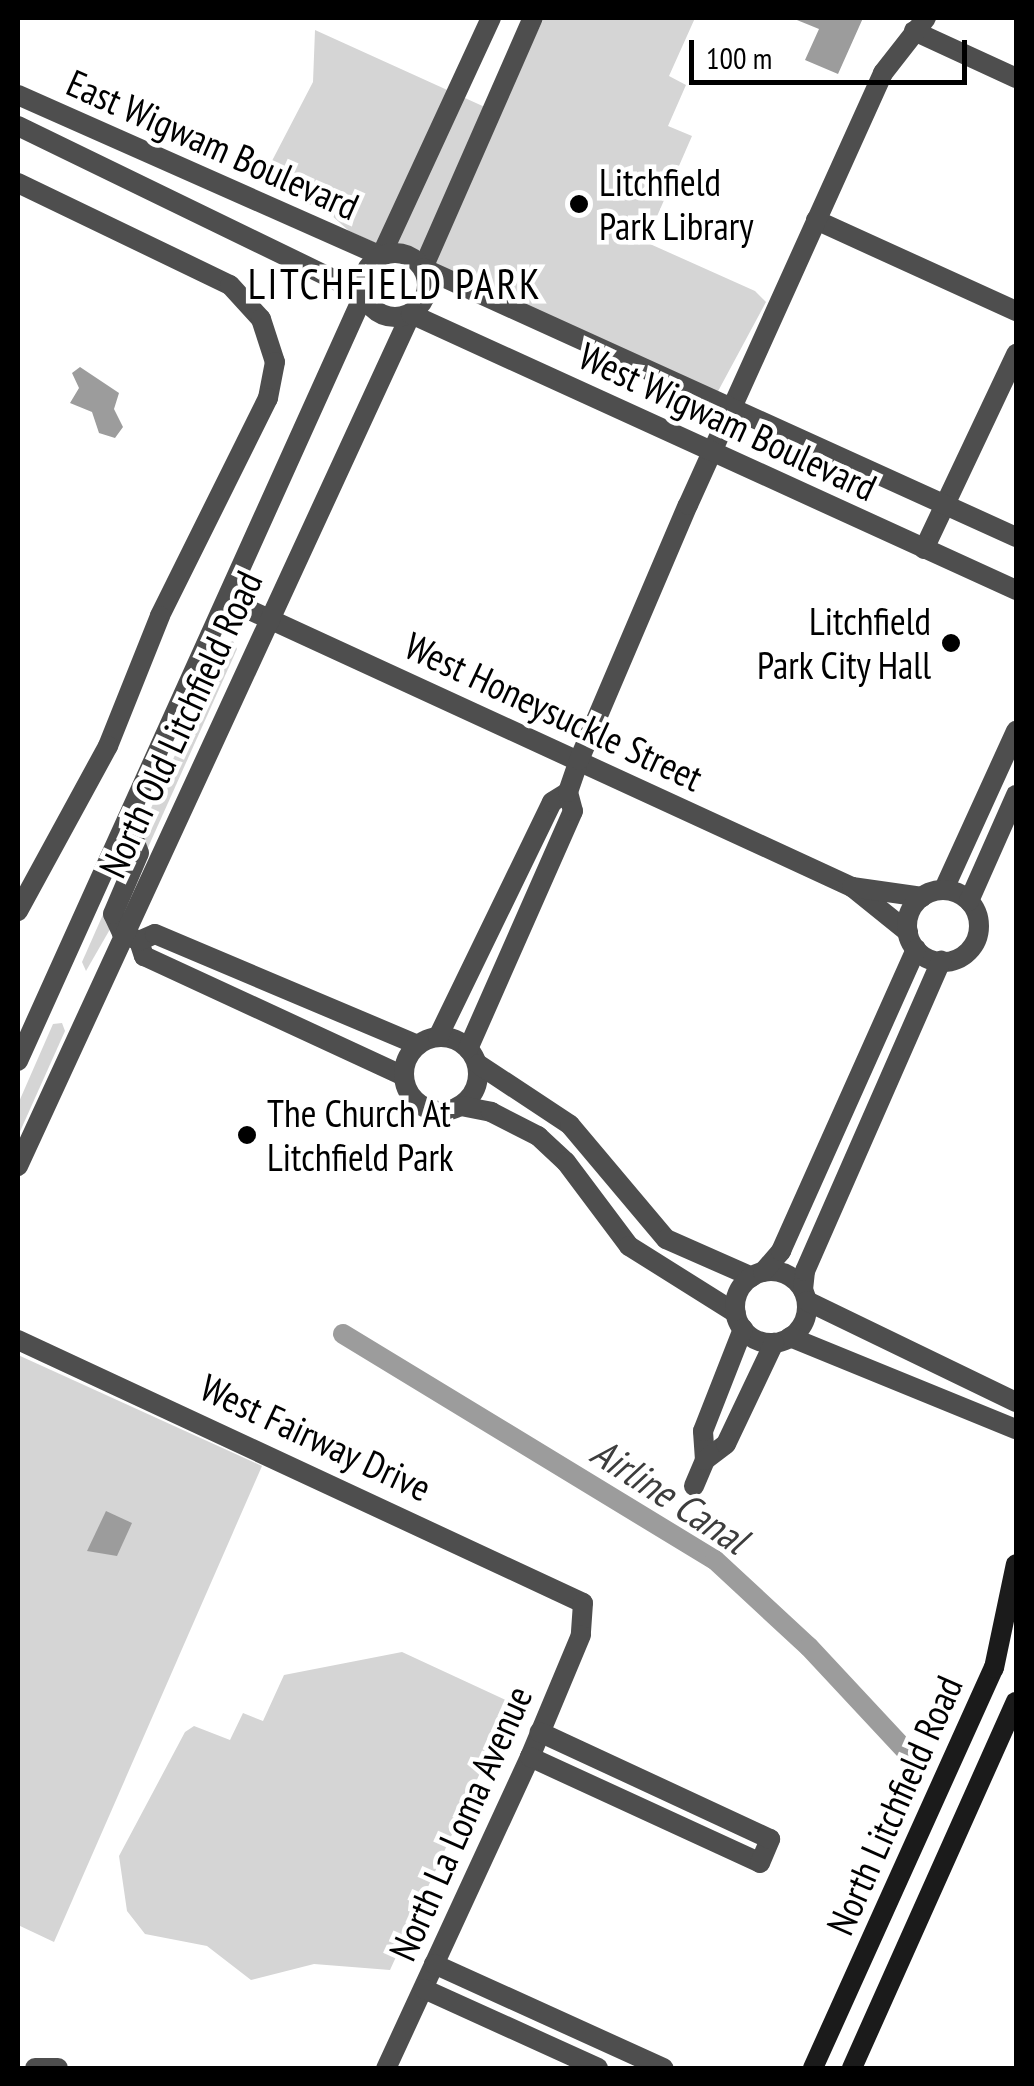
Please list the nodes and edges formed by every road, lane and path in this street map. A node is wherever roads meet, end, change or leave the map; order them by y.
1 (491, 18) edge
2 (533, 18) edge
3 (920, 24) edge
4 (1016, 78) edge
5 (18, 95) edge
6 (18, 126) edge
7 (18, 182) edge
8 (816, 220) junction
9 (381, 256) junction
10 (423, 268) junction
11 (364, 294) junction
12 (1016, 310) edge
13 (411, 314) junction
14 (1016, 354) edge
15 (730, 412) junction
16 (715, 444) junction
17 (948, 507) junction
18 (1016, 537) edge
19 (924, 549) junction
20 (1016, 590) edge
21 (228, 600) junction
22 (267, 619) junction
23 (1016, 730) edge
24 (579, 760) junction
25 (568, 792) junction
26 (1016, 795) edge
27 (127, 820) junction
28 (852, 886) junction
29 (944, 889) junction
30 (922, 897) junction
31 (969, 902) junction
32 (18, 911) edge
33 (131, 937) junction
34 (912, 941) junction
35 (940, 962) junction
36 (438, 1037) junction
37 (418, 1045) junction
38 (473, 1057) junction
39 (18, 1061) edge
40 (404, 1076) junction
41 (461, 1106) junction
42 (18, 1166) edge
43 (757, 1274) junction
44 (805, 1296) junction
45 (739, 1321) junction
46 (18, 1340) edge
47 (782, 1340) junction
48 (1016, 1402) edge
49 (1016, 1429) edge
50 (705, 1460) junction
51 (694, 1486) dead end
52 (1016, 1564) edge
53 (583, 1603) joint
54 (1016, 1702) edge
55 (540, 1732) junction
56 (530, 1757) junction
57 (657, 1786) junction
58 (647, 1811) junction
59 (434, 1964) junction
60 (424, 1990) junction
61 (554, 2019) junction
62 (543, 2043) junction
63 (36, 2068) edge
64 (58, 2068) edge
65 (386, 2068) edge
66 (598, 2068) edge
67 (663, 2068) edge
68 (813, 2068) edge
69 (852, 2068) edge

1 - 9 street
2 - 10 street
3 - 4 street
3 - 8 street
5 - 9 street, East Wigwam Boulevard
6 - 11 street, East Wigwam Boulevard
7 - 32 street
8 - 12 street
8 - 15 street
9 - 10 street
9 - 11 street
10 - 13 street
10 - 15 street, West Wigwam Boulevard
11 - 13 street
11 - 21 street, North Old Litchfield Road
13 - 16 street, West Wigwam Boulevard
13 - 22 street, North Old Litchfield Road
14 - 17 street
15 - 16 street
15 - 17 street, West Wigwam Boulevard
16 - 19 street, West Wigwam Boulevard
16 - 24 street
17 - 18 street, West Wigwam Boulevard
17 - 19 street
19 - 20 street, West Wigwam Boulevard
21 - 22 street, West Honeysuckle Street
21 - 27 street, North Old Litchfield Road
22 - 24 street, West Honeysuckle Street
22 - 33 street, North Old Litchfield Road
23 - 29 street
24 - 25 street
24 - 28 street, West Honeysuckle Street
25 - 36 street
25 - 38 street
26 - 31 street
27 - 33 street
27 - 39 street, North Old Litchfield Road
28 - 30 street, West Honeysuckle Street
28 - 34 street, West Honeysuckle Street
29 - 30 street
29 - 31 street
30 - 34 street
31 - 35 street
33 - 37 street
33 - 40 street
33 - 42 street, North Old Litchfield Road
34 - 35 street
34 - 43 street
35 - 44 street
36 - 37 street
36 - 38 street
37 - 40 street
38 - 41 street
38 - 43 street
40 - 41 street
41 - 45 street
43 - 44 street
43 - 45 street
44 - 47 street
44 - 48 street
45 - 47 street
45 - 50 street
46 - 53 street, West Fairway Drive
47 - 49 street
47 - 50 street
50 - 51 street
52 - 68 main road, North Litchfield Road
53 - 55 street, North La Loma Avenue
54 - 69 main road, North Litchfield Road
55 - 56 street, North La Loma Avenue
55 - 57 street
56 - 58 street
56 - 59 street, North La Loma Avenue
57 - 58 street
57 - 58 street
59 - 60 street, North La Loma Avenue
59 - 61 street
60 - 62 street
60 - 65 street, North La Loma Avenue
61 - 62 street
61 - 67 street
62 - 66 street
63 - 64 street

